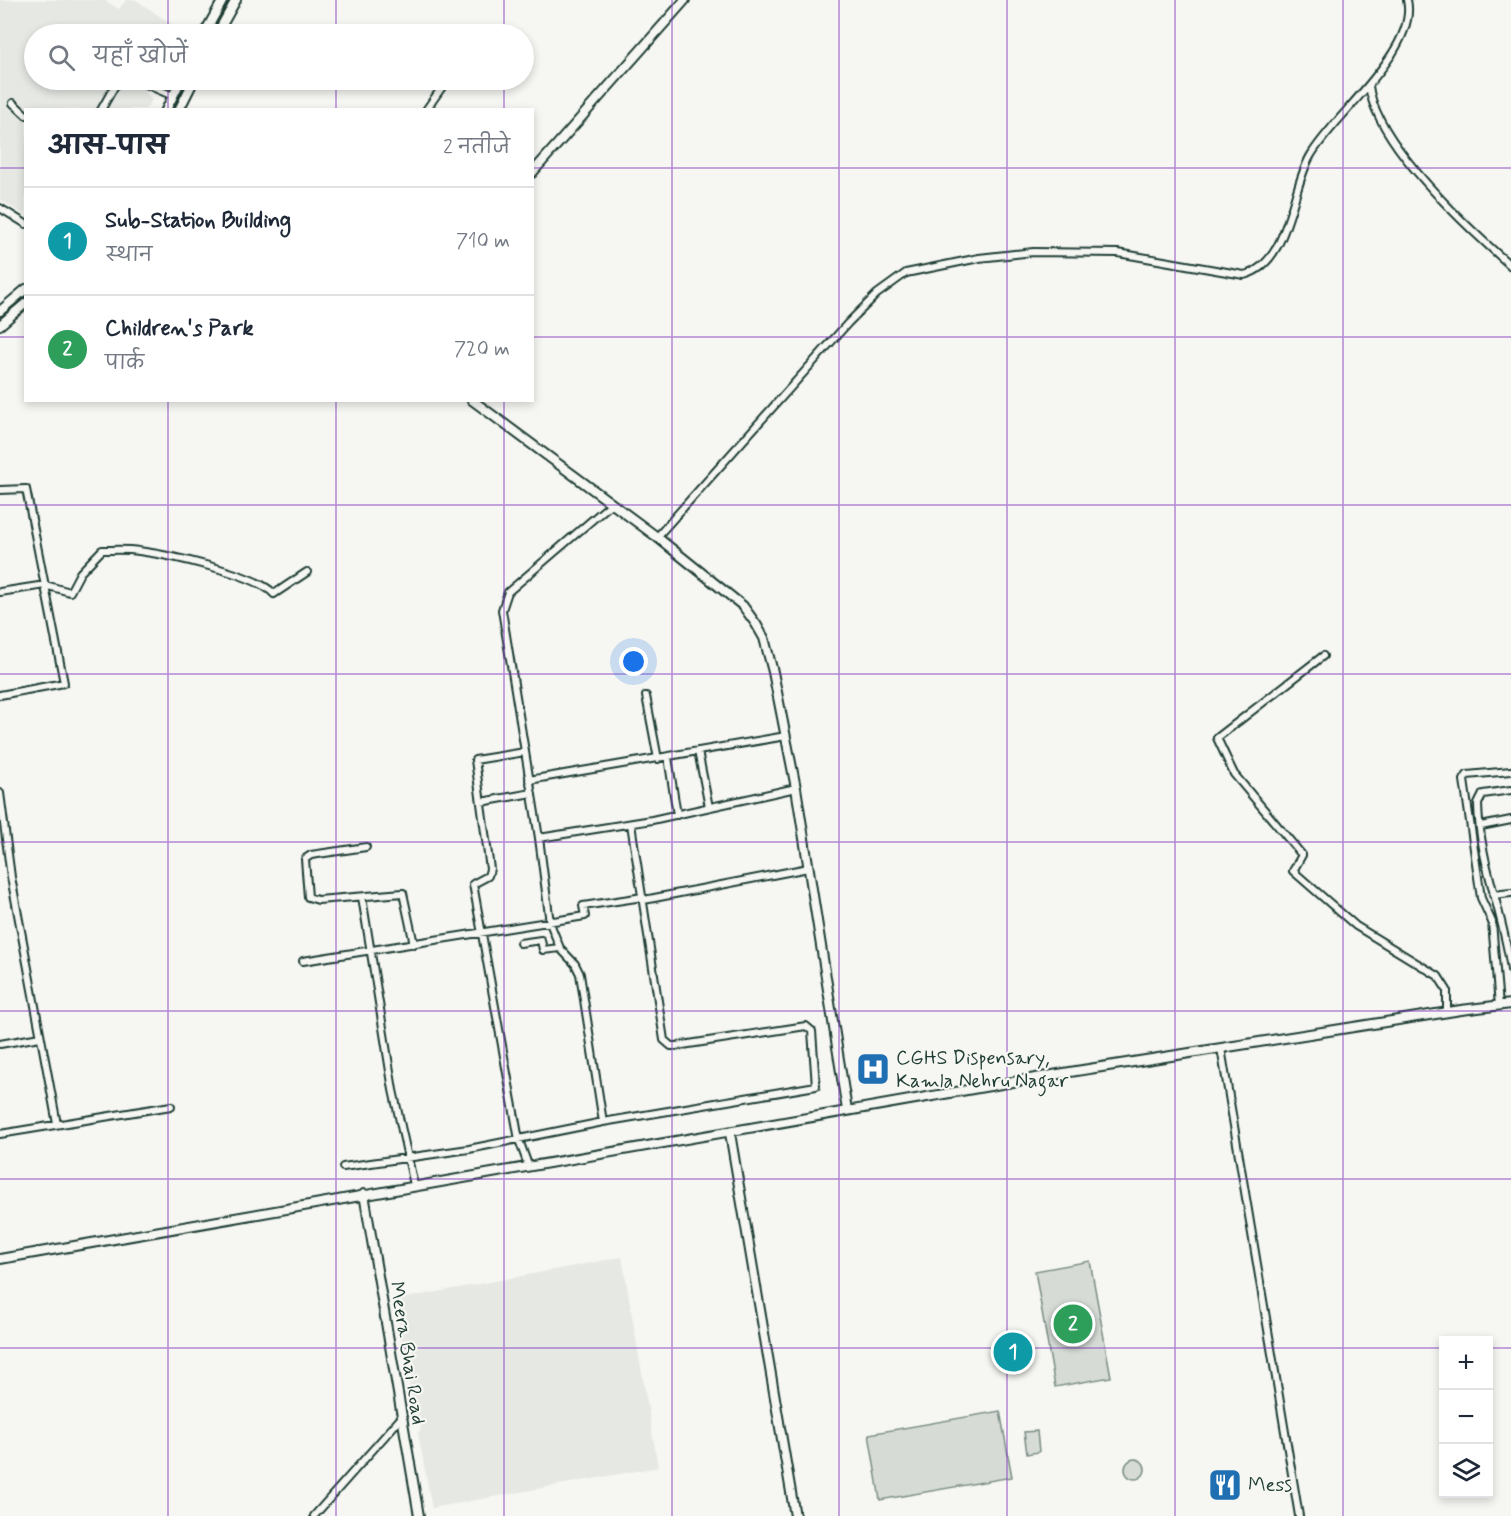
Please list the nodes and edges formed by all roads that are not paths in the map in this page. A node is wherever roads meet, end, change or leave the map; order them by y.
1 (223, 0) edge
2 (236, 0) edge
3 (685, 0) edge
4 (1407, 0) edge
5 (210, 24) edge
6 (223, 24) edge
7 (1369, 85) junction
8 (112, 90) edge
9 (159, 90) edge
10 (176, 90) edge
11 (189, 90) edge
12 (440, 90) edge
13 (173, 96) junction
14 (1356, 101) junction
15 (1371, 101) junction
16 (13, 103) dead end
17 (102, 108) edge
18 (167, 108) edge
19 (180, 108) edge
20 (427, 108) edge
21 (24, 113) edge
22 (534, 171) edge
23 (0, 208) edge
24 (24, 223) edge
25 (1511, 266) edge
26 (24, 291) edge
27 (24, 305) edge
28 (0, 311) edge
29 (0, 325) edge
30 (475, 402) edge
31 (0, 490) edge
32 (612, 504) junction
33 (657, 537) junction
34 (307, 572) dead end
35 (45, 585) junction
36 (0, 592) edge
37 (1323, 656) dead end
38 (0, 695) edge
39 (646, 696) dead end
40 (786, 736) junction
41 (698, 751) junction
42 (525, 752) junction
43 (668, 757) junction
44 (658, 759) junction
45 (1511, 771) edge
46 (529, 780) junction
47 (796, 788) junction
48 (1511, 790) edge
49 (0, 793) edge
50 (532, 793) junction
51 (481, 802) junction
52 (709, 807) junction
53 (677, 815) junction
54 (1511, 820) edge
55 (631, 824) junction
56 (1480, 826) junction
57 (539, 838) junction
58 (366, 848) dead end
59 (808, 868) junction
60 (1511, 893) edge
61 (1493, 896) junction
62 (362, 897) junction
63 (643, 899) junction
64 (550, 923) junction
65 (482, 935) junction
66 (1509, 940) edge
67 (520, 943) dead end
68 (414, 944) junction
69 (560, 948) junction
70 (372, 951) junction
71 (303, 961) dead end
72 (1511, 970) edge
73 (1511, 1005) edge
74 (1499, 1006) junction
75 (1447, 1012) junction
76 (40, 1037) junction
77 (0, 1044) edge
78 (1221, 1048) junction
79 (171, 1106) dead end
80 (847, 1110) junction
81 (603, 1122) junction
82 (57, 1124) junction
83 (730, 1133) junction
84 (0, 1134) edge
85 (519, 1140) junction
86 (406, 1159) junction
87 (528, 1165) junction
88 (343, 1167) dead end
89 (414, 1185) junction
90 (364, 1194) junction
91 (0, 1259) edge
92 (400, 1419) junction
93 (314, 1516) edge
94 (419, 1516) edge
95 (795, 1516) edge
96 (1299, 1516) edge

1 - 5 street
2 - 6 street
3 - 22 street
4 - 7 street
7 - 14 street
7 - 15 street
8 - 17 street
9 - 13 street
10 - 13 street
11 - 19 street
12 - 20 street
13 - 18 street
14 - 15 street
14 - 33 street
15 - 25 street
16 - 21 street
23 - 24 street
26 - 28 street
27 - 29 street
30 - 32 street
31 - 35 street
32 - 33 street
32 - 42 street
33 - 40 street
34 - 35 street
35 - 36 street
35 - 38 street
37 - 75 street
39 - 44 street
40 - 41 street
40 - 47 street
41 - 43 street
41 - 52 street
42 - 46 street
42 - 51 street
43 - 44 street
43 - 53 street
44 - 46 street
45 - 74 street
46 - 50 street
47 - 52 street
47 - 59 street
48 - 56 street
49 - 76 street
50 - 51 street
50 - 57 street
51 - 65 street
52 - 53 street
53 - 55 street
54 - 56 street
55 - 57 street
55 - 63 street
56 - 61 street
57 - 64 street
58 - 62 street
59 - 63 street
59 - 80 street
60 - 61 street
61 - 66 street
62 - 68 street
62 - 70 street
63 - 64 street
63 - 81 street
64 - 65 street
64 - 69 street
65 - 68 street
65 - 85 street
66 - 72 street
67 - 69 street
68 - 70 street
69 - 81 street
70 - 71 street
70 - 86 street
73 - 74 street
74 - 75 street
75 - 78 street
76 - 77 street
76 - 82 street
78 - 80 street
78 - 96 street
79 - 82 street
80 - 83 street
81 - 85 street
82 - 84 street
83 - 87 street
83 - 95 street
85 - 86 street
85 - 87 street
86 - 88 street
86 - 89 street
87 - 89 street
89 - 90 street
90 - 91 street
90 - 92 street, Meera Bhai Road
92 - 93 street
92 - 94 street, Meera Bhai Road

